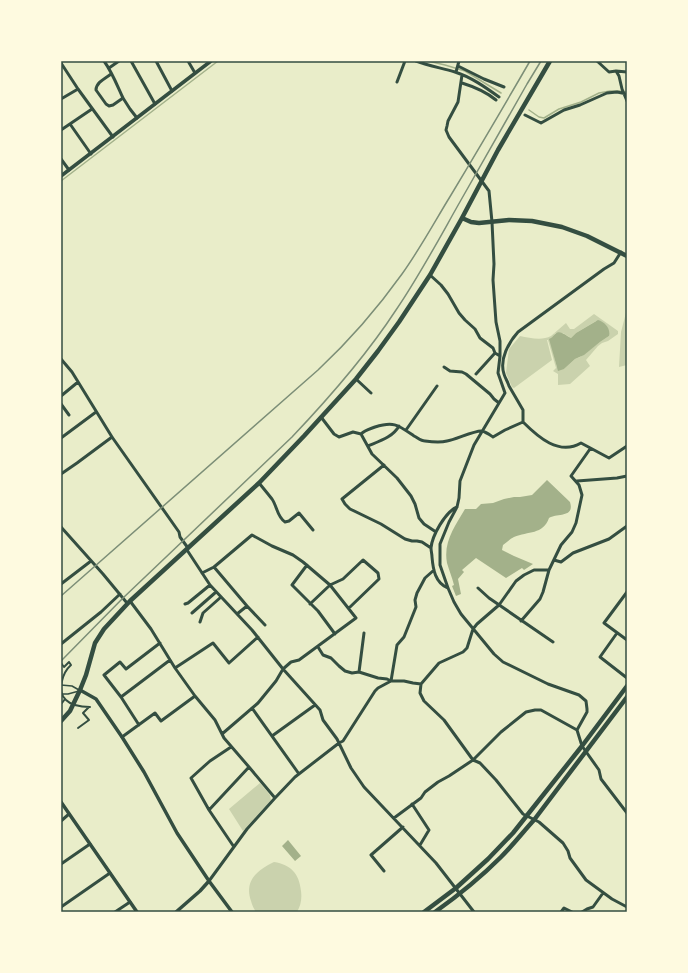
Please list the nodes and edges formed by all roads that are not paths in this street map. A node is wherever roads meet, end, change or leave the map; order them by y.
1 (104, 61) edge
2 (120, 61) edge
3 (131, 61) edge
4 (156, 61) edge
5 (188, 61) edge
6 (211, 61) edge
7 (405, 61) edge
8 (416, 61) edge
9 (459, 61) edge
10 (550, 61) edge
11 (597, 61) edge
12 (61, 63) edge
13 (109, 68) junction
14 (457, 69) junction
15 (616, 71) junction
16 (627, 72) edge
17 (195, 73) junction
18 (111, 74) junction
19 (462, 75) junction
20 (397, 82) dead end
21 (462, 83) junction
22 (504, 87) dead end
23 (78, 89) junction
24 (172, 91) junction
25 (626, 94) edge
26 (123, 98) junction
27 (61, 99) edge
28 (627, 101) edge
29 (155, 104) junction
30 (92, 109) junction
31 (525, 115) dead end
32 (137, 118) junction
33 (70, 124) junction
34 (61, 130) edge
35 (113, 137) junction
36 (91, 154) junction
37 (61, 159) edge
38 (69, 170) junction
39 (61, 176) edge
40 (482, 181) junction
41 (462, 218) junction
42 (492, 222) junction
43 (620, 252) junction
44 (627, 256) edge
45 (430, 275) junction
46 (495, 353) junction
47 (500, 356) junction
48 (61, 361) edge
49 (444, 367) dead end
50 (476, 374) dead end
51 (356, 379) junction
52 (78, 382) junction
53 (438, 386) dead end
54 (509, 386) junction
55 (503, 388) junction
56 (371, 393) dead end
57 (61, 396) edge
58 (500, 403) junction
59 (61, 404) edge
60 (96, 412) junction
61 (69, 415) dead end
62 (321, 418) junction
63 (523, 422) junction
64 (400, 426) junction
65 (406, 430) junction
66 (482, 431) junction
67 (361, 434) junction
68 (112, 437) junction
69 (61, 438) edge
70 (368, 446) junction
71 (627, 446) edge
72 (590, 449) junction
73 (384, 465) junction
74 (61, 474) edge
75 (627, 476) edge
76 (577, 482) junction
77 (259, 483) junction
78 (457, 507) junction
79 (627, 526) edge
80 (61, 527) edge
81 (313, 530) dead end
82 (436, 532) junction
83 (431, 548) junction
84 (187, 549) junction
85 (554, 560) junction
86 (91, 561) junction
87 (307, 565) junction
88 (214, 567) junction
89 (434, 570) junction
90 (549, 570) junction
91 (202, 573) junction
92 (61, 584) edge
93 (210, 585) junction
94 (330, 585) junction
95 (448, 588) junction
96 (478, 588) dead end
97 (216, 592) junction
98 (627, 592) edge
99 (120, 594) junction
100 (221, 597) junction
101 (128, 602) junction
102 (185, 604) dead end
103 (310, 604) junction
104 (499, 605) junction
105 (247, 606) junction
106 (349, 608) junction
107 (192, 613) dead end
108 (237, 614) junction
109 (521, 621) junction
110 (200, 622) dead end
111 (265, 625) dead end
112 (473, 629) junction
113 (617, 633) junction
114 (335, 634) junction
115 (364, 634) dead end
116 (258, 637) junction
117 (627, 640) edge
118 (553, 642) dead end
119 (160, 643) junction
120 (61, 644) edge
121 (318, 647) junction
122 (170, 660) junction
123 (61, 663) edge
124 (64, 667) junction
125 (175, 668) junction
126 (61, 669) edge
127 (282, 669) junction
128 (359, 672) junction
129 (627, 678) edge
130 (391, 681) junction
131 (421, 684) junction
132 (61, 685) edge
133 (627, 686) edge
134 (80, 690) junction
135 (61, 694) edge
136 (195, 696) junction
137 (627, 696) edge
138 (121, 697) junction
139 (65, 699) junction
140 (62, 703) dead end
141 (315, 705) junction
142 (252, 708) junction
143 (61, 721) edge
144 (139, 725) junction
145 (78, 728) dead end
146 (577, 730) junction
147 (222, 734) junction
148 (272, 736) junction
149 (122, 737) junction
150 (339, 743) junction
151 (582, 746) junction
152 (231, 747) junction
153 (586, 751) junction
154 (473, 760) junction
155 (249, 766) junction
156 (299, 774) junction
157 (275, 798) junction
158 (61, 802) edge
159 (412, 804) junction
160 (209, 810) junction
161 (627, 813) edge
162 (69, 814) junction
163 (528, 816) junction
164 (394, 818) junction
165 (61, 820) edge
166 (534, 820) junction
167 (402, 827) junction
168 (90, 844) junction
169 (420, 845) junction
170 (234, 847) junction
171 (61, 864) edge
172 (384, 871) dead end
173 (110, 873) junction
174 (209, 881) junction
175 (456, 888) junction
176 (603, 893) junction
177 (460, 894) junction
178 (130, 902) junction
179 (61, 907) edge
180 (627, 907) edge
181 (115, 912) edge
182 (137, 912) edge
183 (176, 912) edge
184 (232, 912) edge
185 (424, 912) edge
186 (435, 912) edge
187 (474, 912) edge
188 (561, 912) edge
189 (572, 912) edge
190 (582, 912) edge

1 - 13 street
2 - 13 street
3 - 29 street
4 - 24 street
5 - 17 street
6 - 17 street
7 - 20 street
8 - 14 street
9 - 14 street
10 - 40 main road
11 - 15 street
12 - 23 street
13 - 18 street
14 - 19 street
14 - 22 street
15 - 16 street
15 - 25 street
17 - 24 street
18 - 26 street
18 - 26 street
19 - 21 street
19 - 21 street
21 - 40 street
23 - 27 street
23 - 30 street
24 - 29 street
25 - 28 street
25 - 31 street
26 - 32 street
29 - 32 street
30 - 33 street
30 - 35 street
32 - 35 street
33 - 34 street
33 - 36 street
35 - 36 street
36 - 38 street
37 - 38 street
38 - 39 street
40 - 41 main road
40 - 42 street
41 - 42 main road
41 - 45 main road
42 - 43 main road
42 - 47 street
43 - 44 main road
43 - 54 street
45 - 46 street
45 - 51 main road
46 - 47 street
46 - 50 street
47 - 55 street
48 - 52 street
49 - 58 street
51 - 56 street
51 - 62 main road
52 - 57 street
52 - 60 street
53 - 65 street
54 - 55 street
54 - 63 street
55 - 58 street
58 - 66 street
59 - 61 street
60 - 68 street
60 - 69 street
62 - 67 street
62 - 77 main road
63 - 66 street
63 - 72 street
64 - 65 street
64 - 67 street
64 - 70 street
65 - 66 street
66 - 78 street
67 - 70 street
68 - 74 street
68 - 84 street
70 - 73 street
71 - 72 street
72 - 76 street
73 - 82 street
73 - 83 street
75 - 76 street
76 - 85 street
77 - 81 street
77 - 84 main road
78 - 82 street
78 - 95 street
79 - 85 street
80 - 86 street
82 - 83 street
83 - 89 street
84 - 91 street
84 - 101 main road
85 - 90 street
86 - 92 street
86 - 99 street
87 - 88 street
87 - 94 street
87 - 103 street
88 - 91 street
88 - 105 street
89 - 95 street
89 - 130 street
90 - 104 street
90 - 109 street
91 - 93 street
93 - 97 street
93 - 102 street
94 - 103 street
94 - 106 street
94 - 106 street
95 - 112 street
96 - 104 street
97 - 100 street
97 - 107 street
98 - 113 street
99 - 101 street
99 - 120 street
100 - 108 street
100 - 110 street
101 - 119 street
101 - 134 main road
103 - 114 street
104 - 109 street
104 - 112 street
105 - 108 street
105 - 111 street
106 - 114 street
108 - 116 street
109 - 118 street
112 - 131 street
112 - 146 street
113 - 117 street
113 - 129 street
114 - 121 street
115 - 128 street
116 - 125 street
116 - 127 street
119 - 122 street
119 - 138 street
121 - 127 street
121 - 128 street
122 - 125 street
122 - 138 street
123 - 124 street
124 - 126 street
124 - 139 street
125 - 136 street
127 - 141 street
127 - 142 street
128 - 130 street
130 - 131 street
130 - 150 street
131 - 154 street
132 - 134 lane
133 - 151 main road
134 - 135 lane
134 - 143 main road
134 - 149 street
136 - 144 street
136 - 147 street
137 - 153 main road
138 - 144 street
139 - 140 street
139 - 145 street
141 - 148 street
141 - 150 street
142 - 147 street
142 - 148 street
144 - 149 street
146 - 151 street
146 - 154 street
147 - 152 street
148 - 156 street
149 - 174 street
150 - 156 street
150 - 164 street
151 - 153 street
151 - 163 main road
152 - 155 street
152 - 160 street
153 - 161 street
153 - 166 main road
154 - 159 street
154 - 163 street
155 - 157 street
155 - 160 street
156 - 157 street
157 - 170 street
158 - 162 street
159 - 164 street
159 - 169 street
160 - 170 street
162 - 165 street
162 - 168 street
163 - 166 street
163 - 175 main road
164 - 167 street
166 - 176 street
166 - 177 main road
167 - 169 street
167 - 172 street
168 - 171 street
168 - 173 street
169 - 175 street
170 - 174 street
173 - 178 street
173 - 179 street
174 - 183 street
174 - 184 street
175 - 177 street
175 - 185 main road
176 - 180 street
176 - 190 street
177 - 186 main road
177 - 187 street
178 - 181 street
178 - 182 street
188 - 189 street

